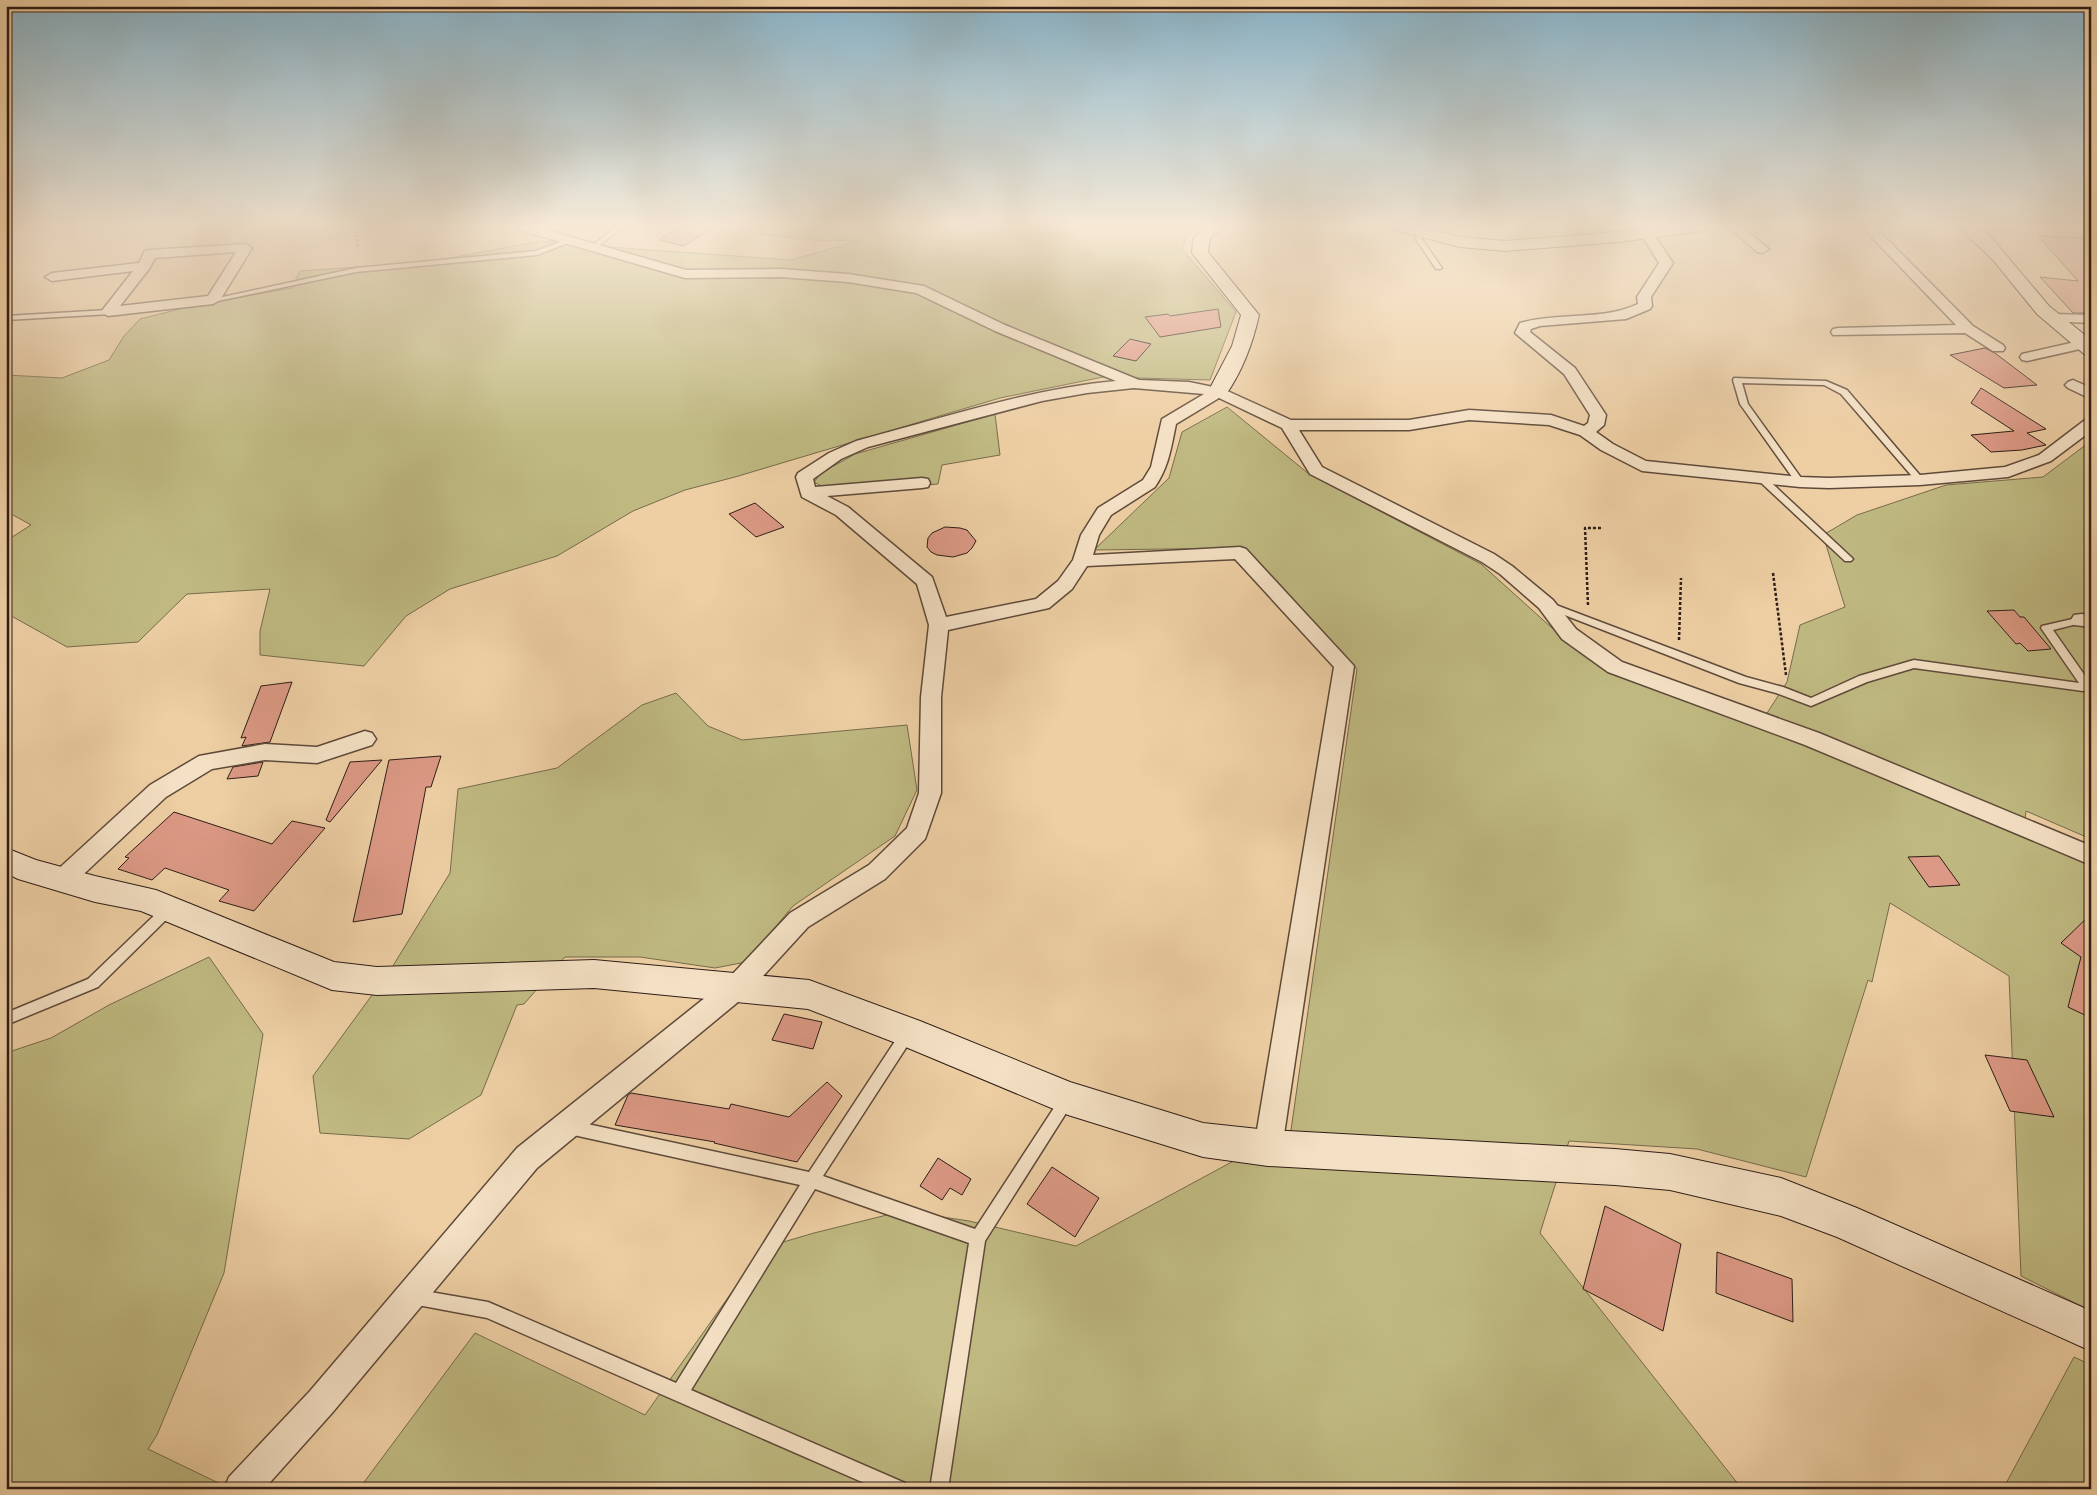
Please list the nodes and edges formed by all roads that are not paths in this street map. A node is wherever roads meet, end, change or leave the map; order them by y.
1 (121, 296) edge
2 (216, 296) edge
3 (233, 296) edge
4 (931, 296) edge
5 (1234, 296) edge
6 (1644, 296) edge
7 (1935, 296) edge
8 (2030, 296) edge
9 (213, 300) junction
10 (108, 312) junction
11 (6, 318) edge
12 (2053, 318) junction
13 (2091, 319) edge
14 (1968, 329) junction
15 (1838, 332) dead end
16 (2087, 347) edge
17 (1998, 348) dead end
18 (2027, 357) dead end
19 (1137, 384) junction
20 (2073, 386) dead end
21 (1218, 392) junction
22 (2091, 394) edge
23 (2091, 423) edge
24 (1288, 425) junction
25 (1586, 432) junction
26 (1760, 477) junction
27 (1920, 480) junction
28 (1800, 482) junction
29 (922, 483) dead end
30 (808, 493) junction
31 (1848, 559) dead end
32 (1082, 561) junction
33 (1546, 604) junction
34 (2086, 621) edge
35 (939, 625) junction
36 (365, 739) dead end
37 (2091, 856) edge
38 (14, 869) edge
39 (63, 879) junction
40 (169, 909) junction
41 (735, 989) junction
42 (6, 1019) edge
43 (908, 1032) junction
44 (1068, 1098) junction
45 (565, 1126) junction
46 (1268, 1148) junction
47 (812, 1180) junction
48 (978, 1238) junction
49 (409, 1296) junction
50 (2091, 1331) edge
51 (680, 1393) junction
52 (241, 1489) edge
53 (899, 1489) edge
54 (939, 1489) edge

1 - 10 street
2 - 9 street
3 - 9 lane
4 - 19 street
5 - 21 street
6 - 25 street
7 - 14 street
8 - 12 street
9 - 10 street
10 - 11 lane
12 - 13 street
12 - 16 street
14 - 15 street
14 - 17 street
16 - 18 street
19 - 21 street
19 - 30 street
20 - 22 street
21 - 24 street
21 - 32 street
23 - 27 street
24 - 25 street
24 - 33 street
25 - 26 street
26 - 28 street
26 - 31 lane
27 - 28 street
27 - 28 lane
29 - 30 street
30 - 35 street
32 - 35 street
32 - 46 street
33 - 34 lane
33 - 37 street
35 - 41 street
36 - 39 street
38 - 39 street
39 - 40 street
40 - 41 street
40 - 42 lane
41 - 43 street
41 - 45 street
43 - 44 street
43 - 47 lane
44 - 46 street
44 - 48 lane
45 - 47 lane
45 - 49 street
46 - 50 street
47 - 48 lane
47 - 51 lane
48 - 54 lane
49 - 51 lane
49 - 52 street
51 - 53 lane

